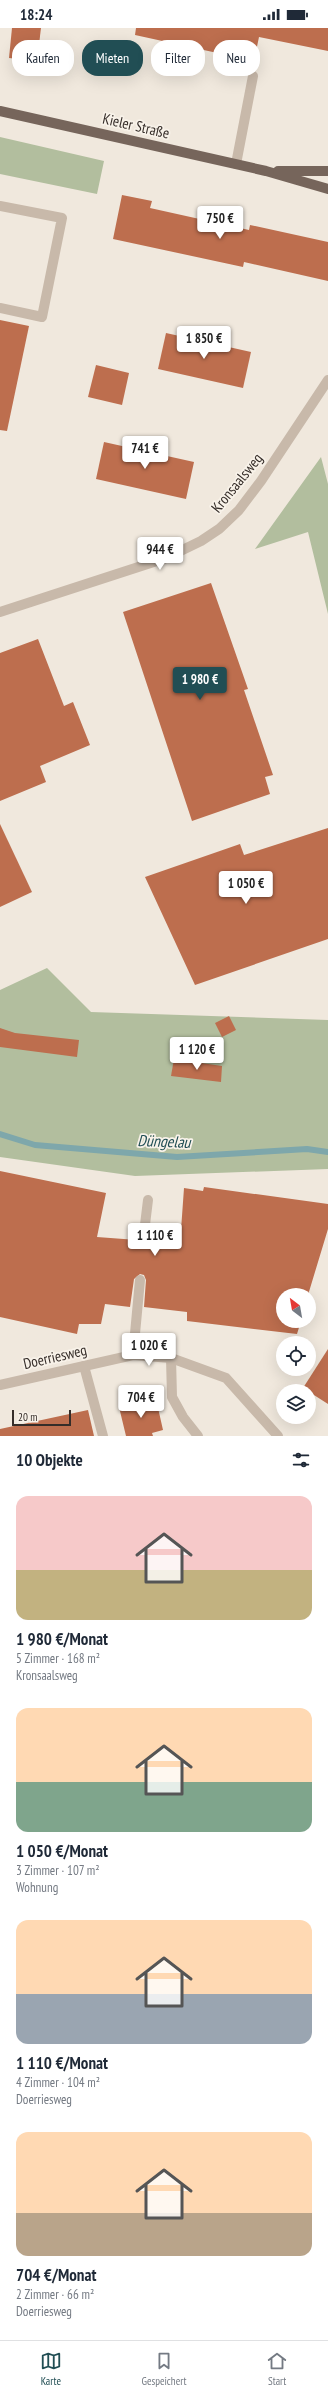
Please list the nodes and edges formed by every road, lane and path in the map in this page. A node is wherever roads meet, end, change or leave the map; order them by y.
1 (253, 76) dead end
2 (0, 112) edge
3 (236, 164) junction
4 (266, 171) junction
5 (328, 171) edge
6 (328, 189) edge
7 (0, 206) edge
8 (0, 308) edge
9 (328, 382) edge
10 (0, 612) edge
11 (148, 1200) dead end
12 (143, 1241) dead end
13 (140, 1280) dead end
14 (133, 1355) junction
15 (171, 1358) junction
16 (84, 1366) junction
17 (0, 1386) edge
18 (103, 1436) edge
19 (198, 1436) edge
20 (278, 1436) edge

1 - 3 street
2 - 3 main road, Kieler Straße
3 - 4 main road, Kieler Straße
4 - 5 main road, Kieler Straße
4 - 6 main road, Kieler Straße
7 - 8 street
9 - 10 street, Kronsaalsweg
11 - 12 street
13 - 14 street
14 - 15 street, Doerriesweg
14 - 16 street, Doerriesweg
15 - 19 street
15 - 20 street, Doerriesweg
16 - 17 street, Doerriesweg
16 - 18 street

